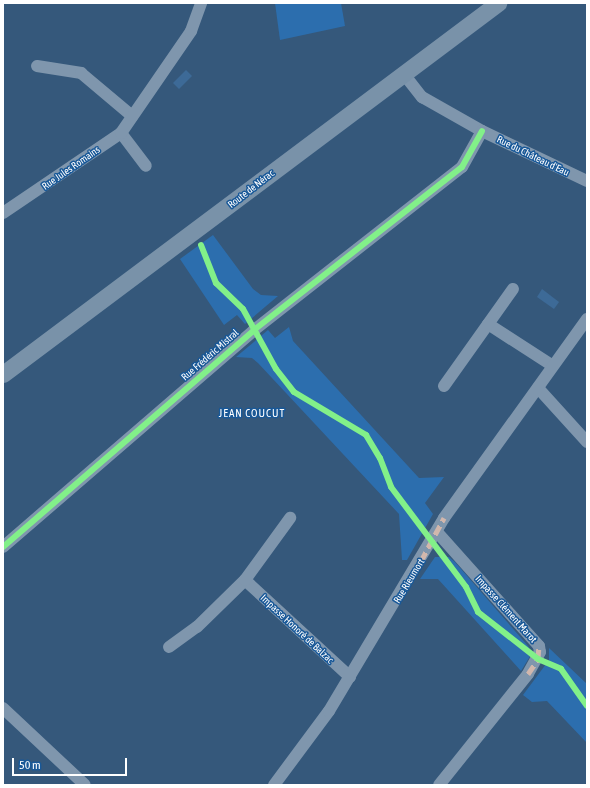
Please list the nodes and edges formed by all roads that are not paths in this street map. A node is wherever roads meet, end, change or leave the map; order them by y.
1 (201, 3) edge
2 (498, 3) edge
3 (37, 66) dead end
4 (403, 73) junction
5 (132, 116) junction
6 (482, 131) junction
7 (122, 133) junction
8 (146, 166) dead end
9 (587, 181) edge
10 (3, 213) edge
11 (513, 289) dead end
12 (587, 319) edge
13 (488, 324) junction
14 (553, 366) junction
15 (3, 374) edge
16 (444, 386) dead end
17 (538, 388) junction
18 (587, 442) edge
19 (290, 518) dead end
20 (437, 532) junction
21 (3, 547) edge
22 (245, 580) junction
23 (169, 647) dead end
24 (350, 677) junction
25 (3, 708) edge
26 (83, 785) edge
27 (274, 785) edge
28 (439, 785) edge

1 - 5 street, Rue Jules Romains
2 - 4 main road, Route de Nérac
3 - 5 street
4 - 6 street, Rue du Château d'Eau
4 - 15 main road, Route de Nérac
5 - 7 street, Rue Jules Romains
6 - 9 street, Rue du Château d'Eau
6 - 21 street, Rue Frédéric Mistral
7 - 8 street
7 - 10 street, Rue Jules Romains
11 - 13 street
12 - 14 street, Rue Rieumort
13 - 14 street
13 - 16 street
14 - 17 street, Rue Rieumort
17 - 18 street
17 - 20 street, Rue Rieumort
19 - 22 street
20 - 24 street, Rue Rieumort
20 - 28 street, Impasse Clément Marot
22 - 23 street
22 - 24 street, Impasse Honoré de Balzac
24 - 27 street, Rue Rieumort
25 - 26 street

